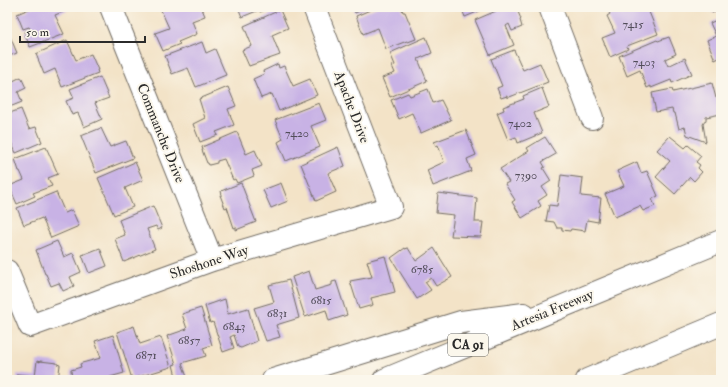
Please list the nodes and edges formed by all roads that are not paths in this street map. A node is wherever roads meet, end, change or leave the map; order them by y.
1 (111, 7) edge
2 (314, 7) edge
3 (550, 7) edge
4 (592, 118) dead end
5 (391, 207) joint
6 (721, 241) edge
7 (212, 260) junction
8 (7, 271) edge
9 (553, 310) junction
10 (721, 324) edge
11 (273, 380) edge
12 (384, 380) edge
13 (587, 380) edge

1 - 7 main road, Commanche Drive
2 - 5 main road, Apache Drive
3 - 4 main road
5 - 7 main road, Shoshone Way
6 - 9 main road, Artesia Freeway / CA 91
7 - 8 main road, Shoshone Way
9 - 11 main road
9 - 12 main road, Artesia Freeway / CA 91
10 - 13 main road

